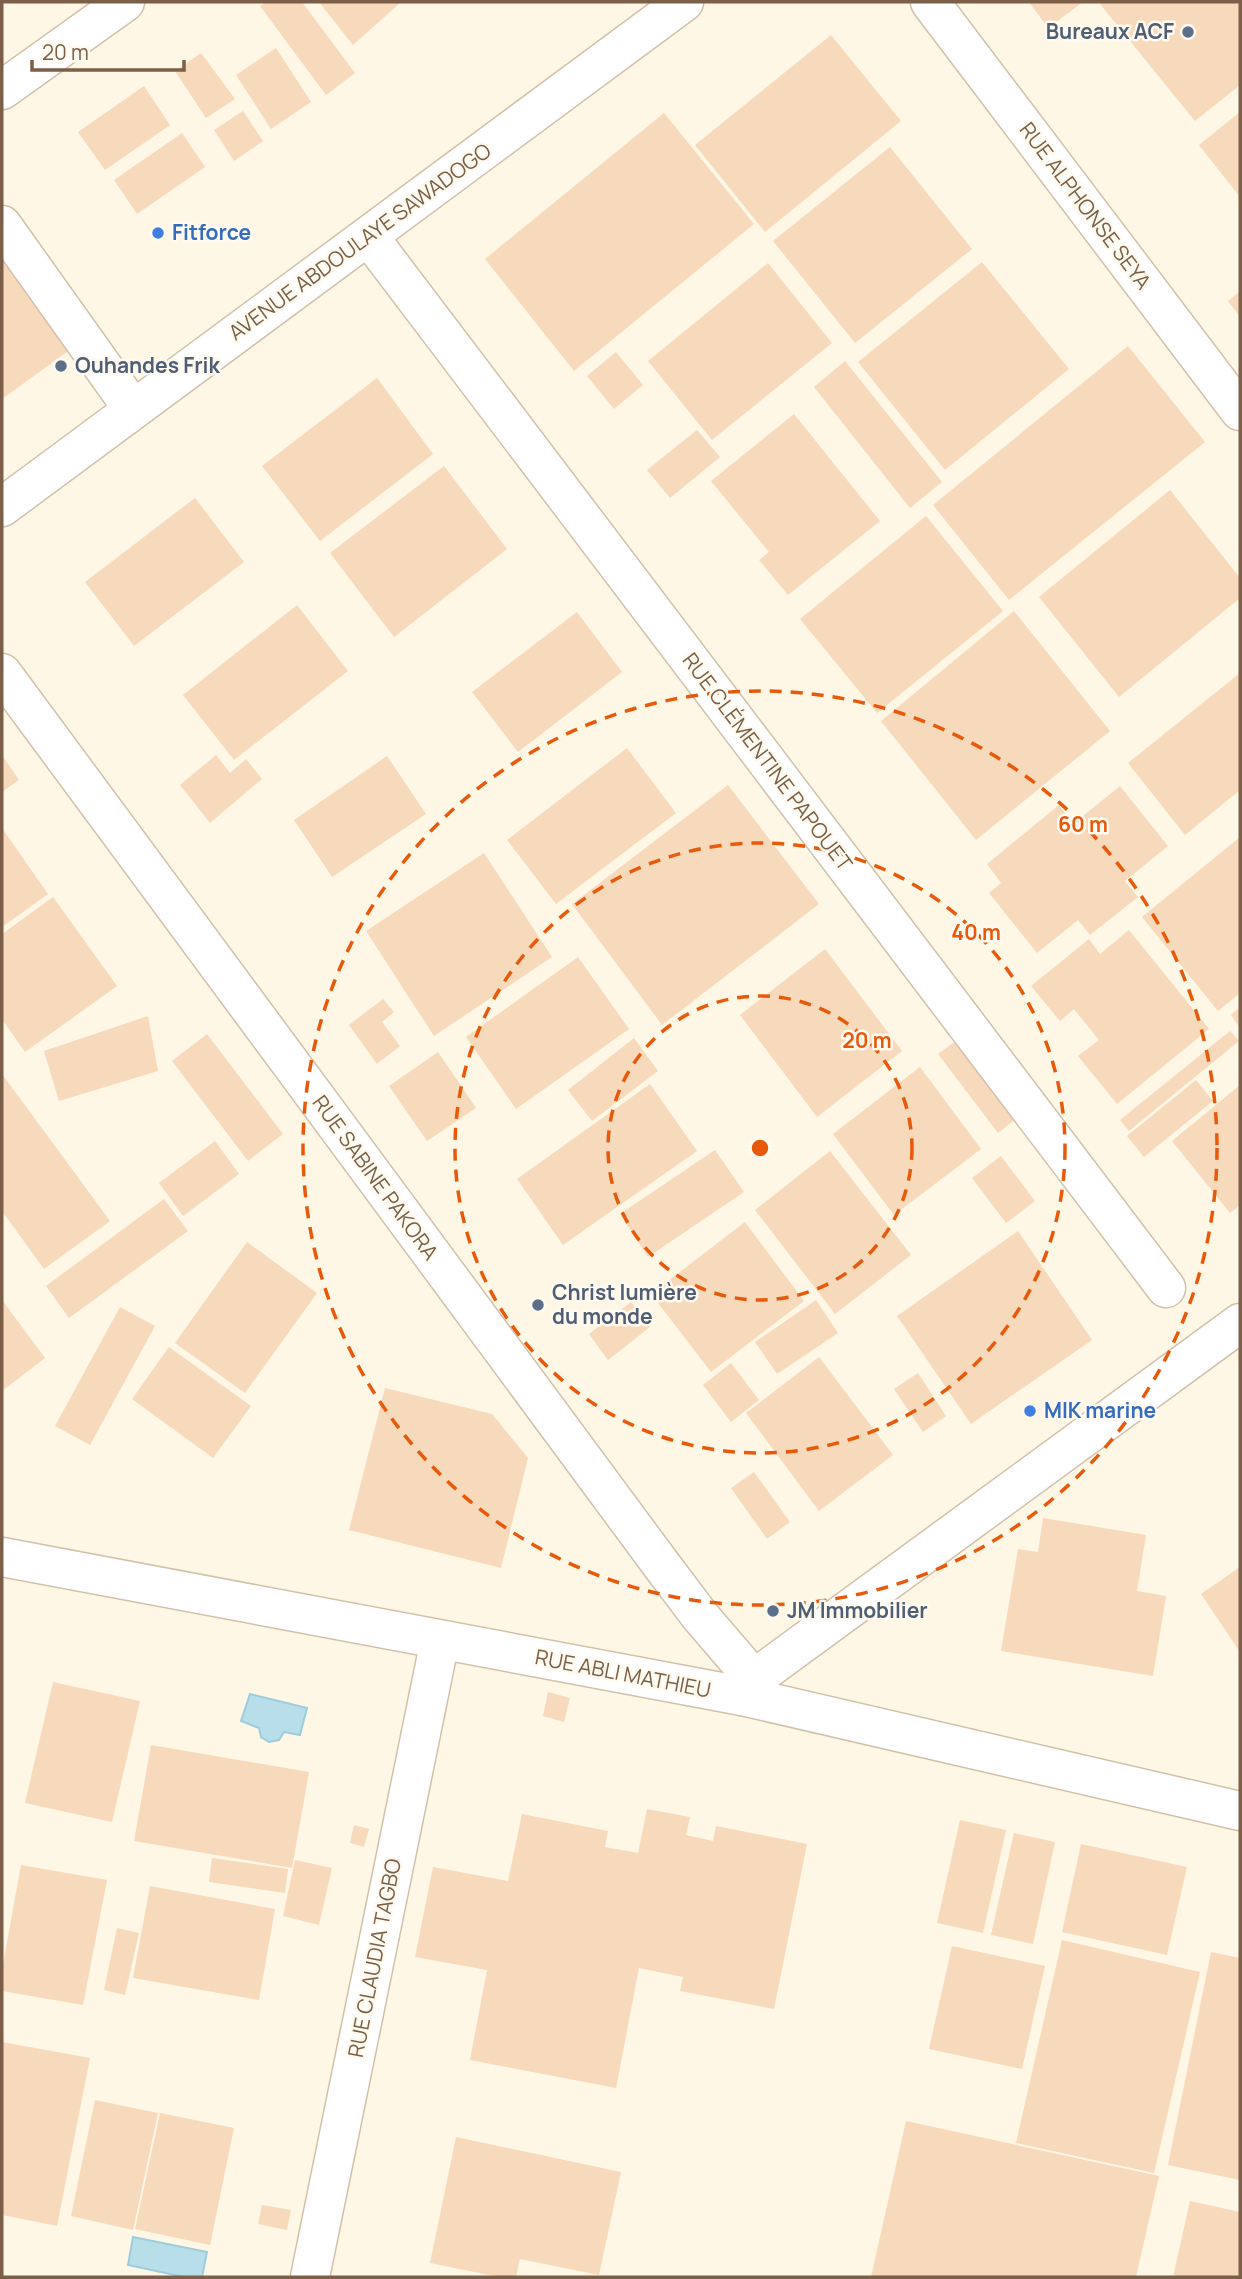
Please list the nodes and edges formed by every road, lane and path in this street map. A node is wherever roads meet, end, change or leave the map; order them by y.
1 (125, 2) edge
2 (684, 2) edge
3 (930, 2) edge
4 (2, 90) edge
5 (2, 225) edge
6 (369, 237) junction
7 (133, 409) junction
8 (1240, 411) edge
9 (2, 507) edge
10 (2, 673) edge
11 (1166, 1288) dead end
12 (1240, 1323) edge
13 (2, 1556) edge
14 (440, 1640) junction
15 (748, 1688) junction
16 (1240, 1811) edge
17 (310, 2277) edge

1 - 4 street
2 - 6 street, AVENUE ABDOULAYE SAWADOGO
3 - 8 street, RUE ALPHONSE SEYA
5 - 7 street
6 - 7 street, AVENUE ABDOULAYE SAWADOGO
6 - 11 street, RUE CLÉMENTINE PAPOUET
7 - 9 street, AVENUE ABDOULAYE SAWADOGO
10 - 15 street, RUE SABINE PAKORA
12 - 15 street
13 - 14 street, RUE ABLI MATHIEU
14 - 15 street, RUE ABLI MATHIEU
14 - 17 street, RUE CLAUDIA TAGBO
15 - 16 street, RUE ABLI MATHIEU

